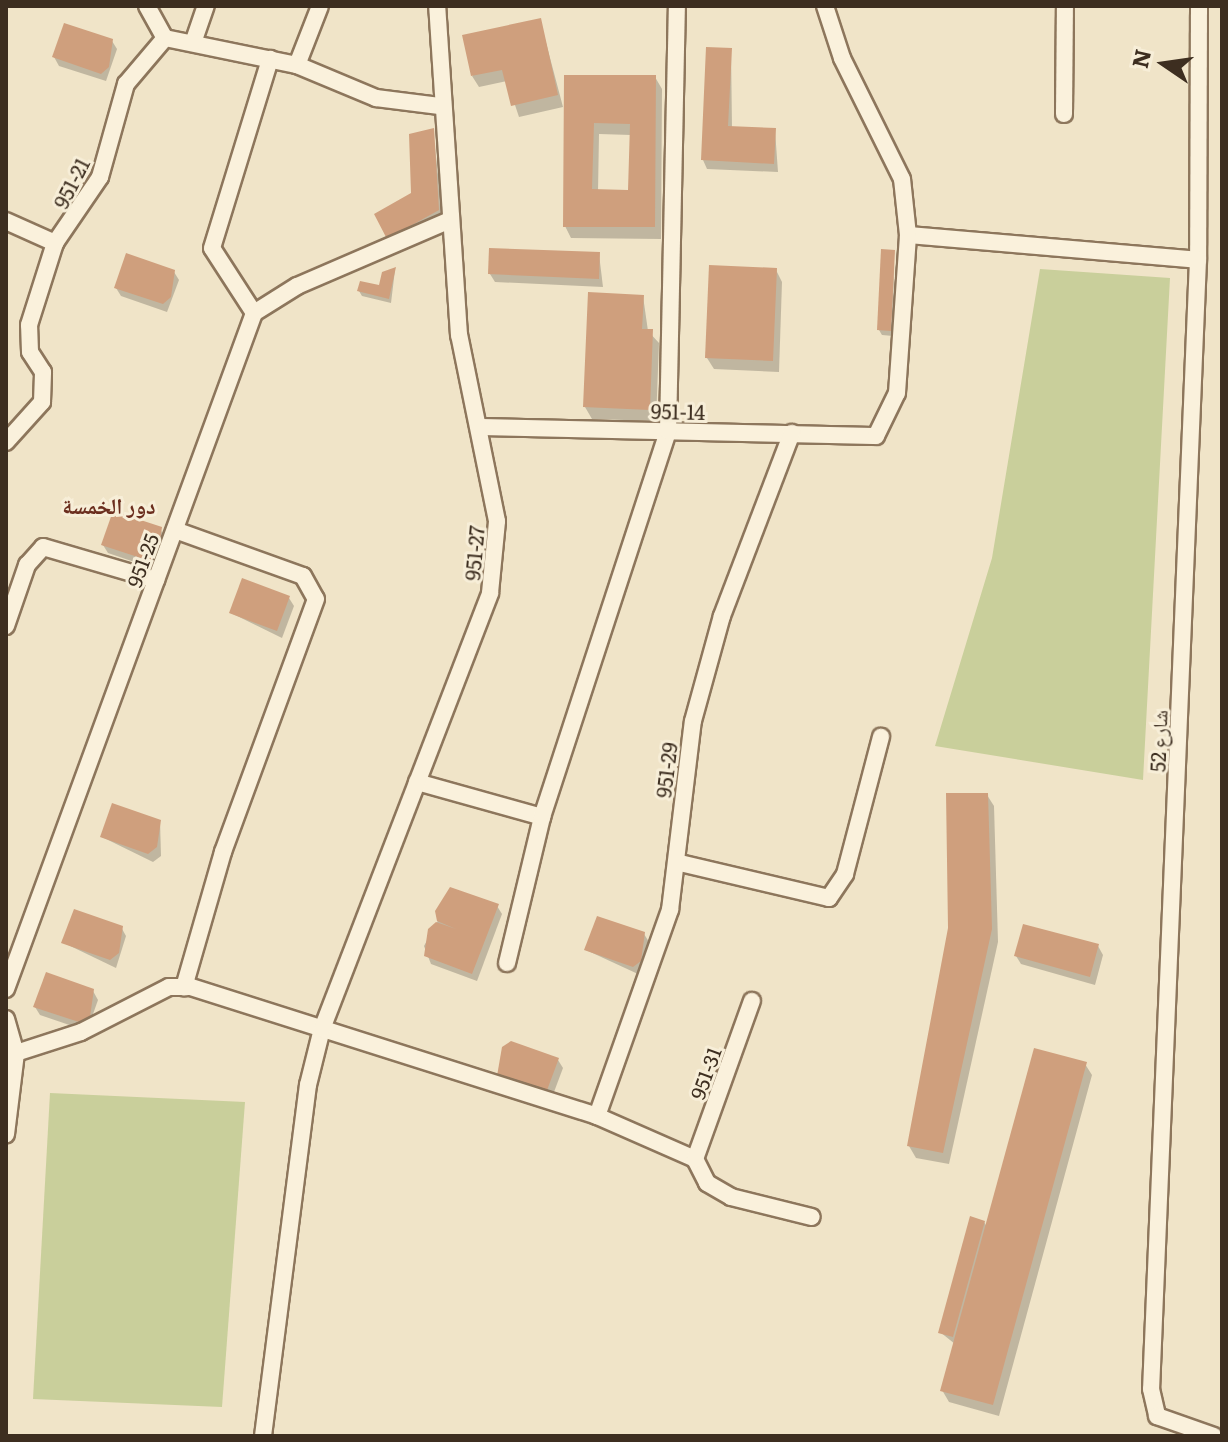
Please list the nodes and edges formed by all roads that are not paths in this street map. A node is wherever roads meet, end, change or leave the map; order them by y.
1 (147, 6) edge
2 (206, 6) edge
3 (320, 6) edge
4 (437, 6) edge
5 (677, 6) edge
6 (825, 6) edge
7 (1065, 6) edge
8 (1199, 6) edge
9 (165, 38) junction
10 (193, 43) junction
11 (270, 59) junction
12 (297, 65) junction
13 (439, 106) junction
14 (1064, 114) dead end
15 (450, 220) junction
16 (6, 221) edge
17 (908, 235) junction
18 (55, 243) junction
19 (1198, 260) junction
20 (254, 313) junction
21 (479, 427) junction
22 (668, 431) junction
23 (792, 433) junction
24 (6, 442) edge
25 (175, 530) junction
26 (156, 580) junction
27 (6, 626) edge
28 (881, 737) dead end
29 (417, 782) junction
30 (542, 817) junction
31 (680, 863) junction
32 (507, 963) dead end
33 (184, 987) junction
34 (6, 989) edge
35 (752, 1001) dead end
36 (8, 1028) edge
37 (322, 1029) junction
38 (16, 1053) junction
39 (597, 1116) junction
40 (6, 1134) edge
41 (695, 1159) junction
42 (812, 1217) dead end
43 (263, 1436) edge
44 (1214, 1436) edge

1 - 9 street
2 - 10 street
3 - 12 street
4 - 13 street, 951-27
5 - 22 street
6 - 17 street
7 - 14 street
8 - 19 street, شارع 52
9 - 10 street
9 - 18 street, 951-21
10 - 11 street
11 - 12 street
11 - 20 street
12 - 13 street
13 - 15 street, 951-27
15 - 20 street
15 - 21 street, 951-27
16 - 18 street
17 - 19 street
17 - 23 street, 951-14
18 - 24 street, 951-21
19 - 44 street, شارع 52
20 - 25 street, 951-25
21 - 22 street, 951-14
21 - 29 street, 951-27
22 - 23 street, 951-14
22 - 30 street
23 - 31 street, 951-29
25 - 26 street, 951-25
25 - 33 street
26 - 27 street
26 - 34 street, 951-25
28 - 31 street
29 - 30 street
29 - 37 street, 951-27
30 - 32 street
31 - 39 street, 951-29
33 - 37 street
33 - 38 street
35 - 41 street, 951-31
36 - 38 street
37 - 39 street
37 - 43 street, 951-27
38 - 40 street
39 - 41 street
41 - 42 street

